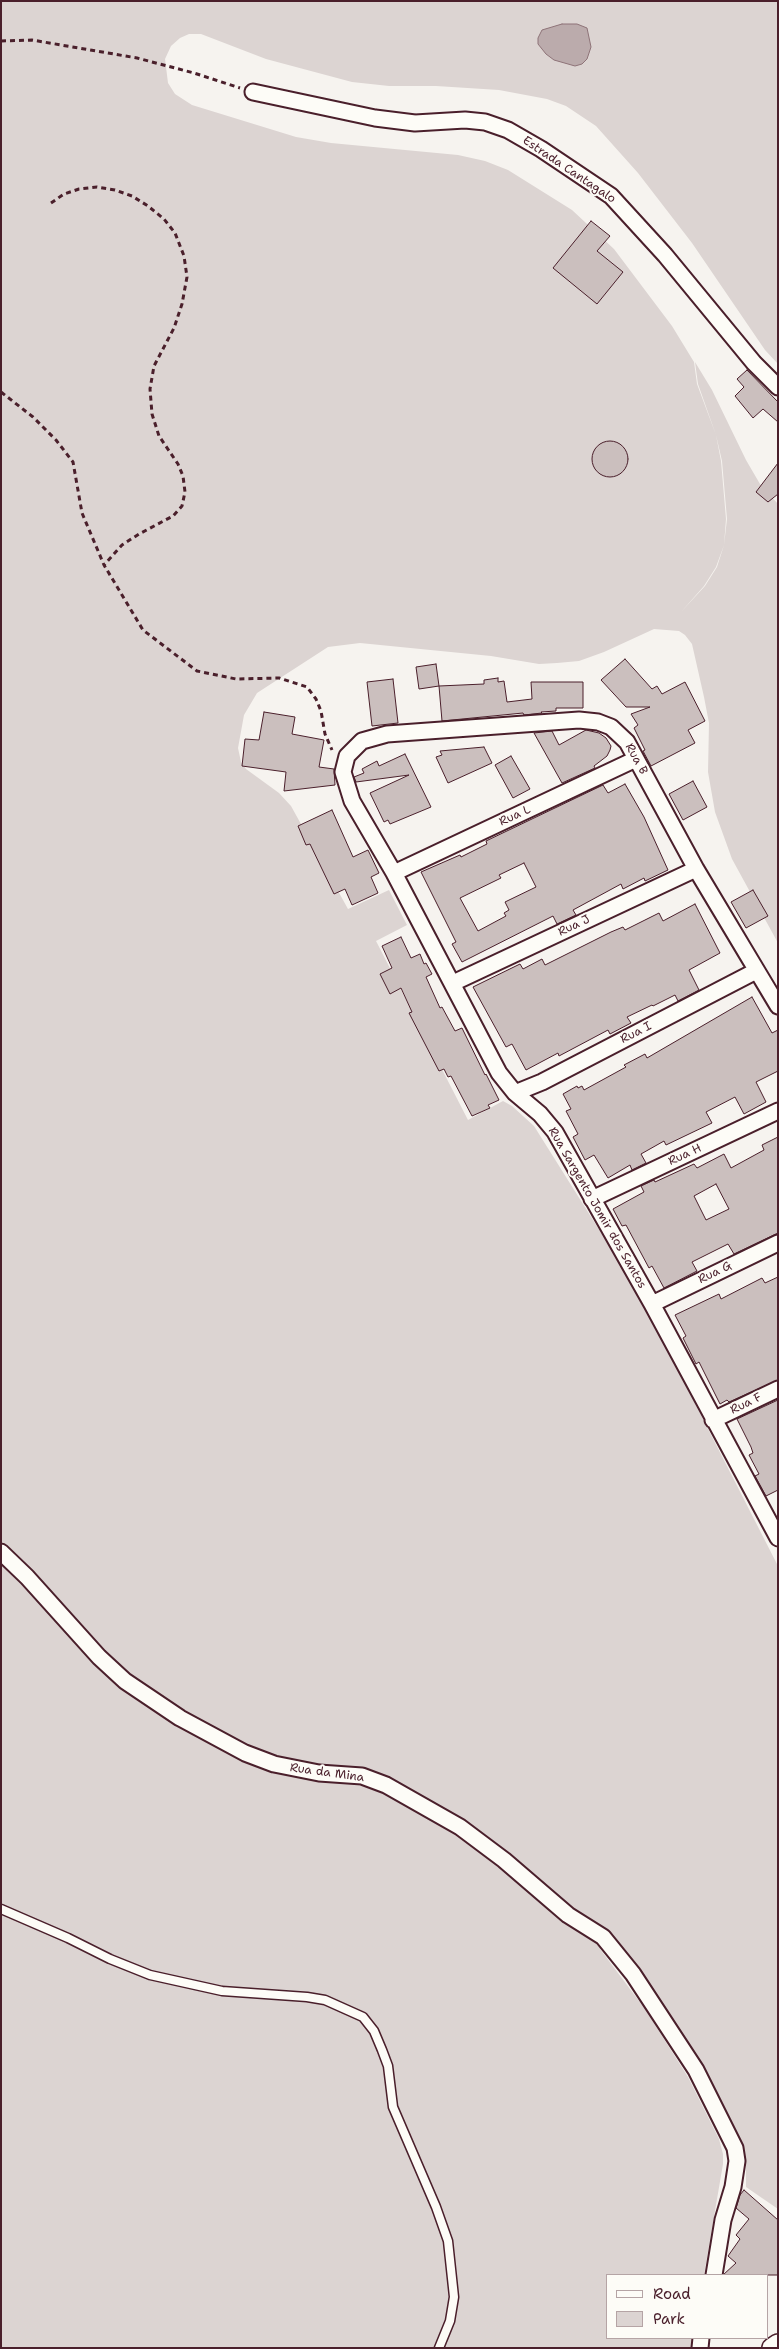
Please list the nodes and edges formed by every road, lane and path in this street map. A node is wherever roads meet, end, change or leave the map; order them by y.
1 (1, 41) edge
2 (253, 92) joint
3 (51, 203) dead end
4 (778, 387) edge
5 (1, 392) edge
6 (104, 565) junction
7 (636, 759) junction
8 (346, 761) junction
9 (696, 869) junction
10 (394, 873) junction
11 (756, 971) junction
12 (452, 983) junction
13 (778, 1006) edge
14 (515, 1094) junction
15 (778, 1111) edge
16 (592, 1199) junction
17 (778, 1242) edge
18 (652, 1304) junction
19 (778, 1389) edge
20 (713, 1420) junction
21 (776, 1532) edge
22 (1, 1552) edge
23 (1, 1910) edge
24 (714, 2274) edge
25 (778, 2344) edge
26 (439, 2348) edge
27 (772, 2348) edge

1 - 2 path
2 - 4 street, Estrada Cantagalo
3 - 6 path
5 - 6 path
6 - 8 path
7 - 8 street, Rua B
7 - 9 street, Rua B
7 - 10 street, Rua L
8 - 10 street, Rua Sargento Jomir dos Santos
9 - 11 street, Rua B
9 - 12 street, Rua J
10 - 12 street, Rua Sargento Jomir dos Santos
11 - 13 street, Rua B
11 - 14 street, Rua I
12 - 14 street, Rua Sargento Jomir dos Santos
14 - 16 street, Rua Sargento Jomir dos Santos
15 - 16 street, Rua H
16 - 18 street, Rua Sargento Jomir dos Santos
17 - 18 street, Rua G
18 - 20 street, Rua Sargento Jomir dos Santos
19 - 20 street, Rua F
20 - 21 street, Rua Sargento Jomir dos Santos
22 - 24 street, Rua da Mina
23 - 26 lane
25 - 27 street

